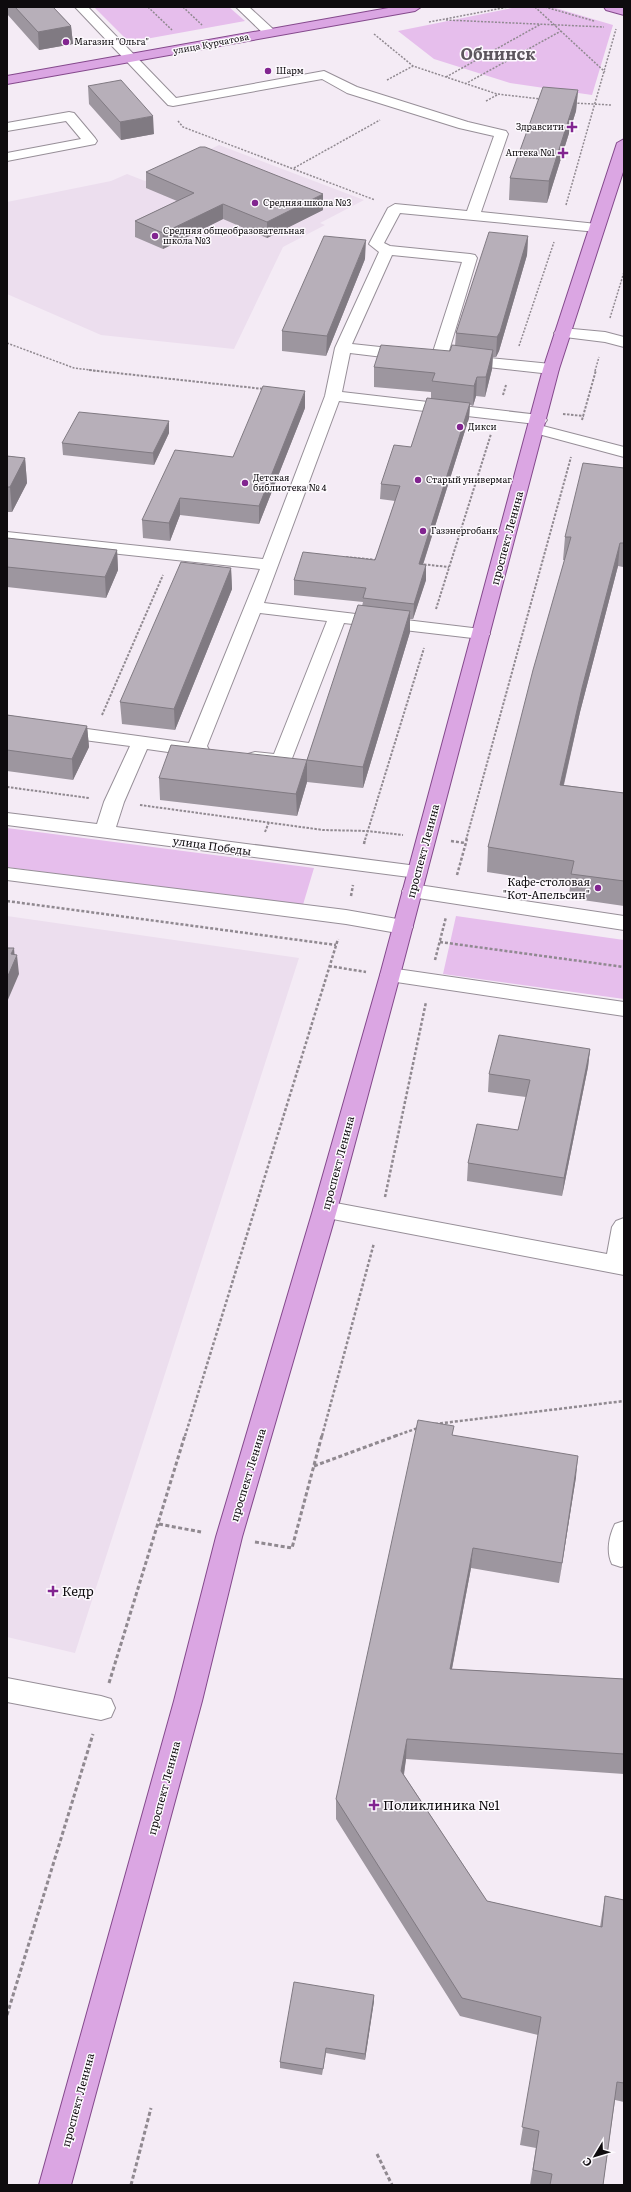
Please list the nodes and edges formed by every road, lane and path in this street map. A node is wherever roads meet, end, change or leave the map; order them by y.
1 (82, 7) edge
2 (148, 7) edge
3 (184, 7) edge
4 (242, 7) edge
5 (415, 7) edge
6 (508, 7) edge
7 (535, 7) edge
8 (545, 7) edge
9 (610, 7) edge
10 (624, 11) edge
11 (441, 20) junction
12 (595, 21) dead end
13 (426, 22) dead end
14 (602, 23) dead end
15 (542, 24) junction
16 (553, 25) junction
17 (205, 27) dead end
18 (616, 28) dead end
19 (380, 31) dead end
20 (561, 31) junction
21 (174, 32) dead end
22 (270, 33) junction
23 (131, 59) junction
24 (605, 72) junction
25 (446, 77) junction
26 (7, 80) edge
27 (465, 84) junction
28 (497, 94) junction
29 (542, 100) edge
30 (486, 101) dead end
31 (573, 103) edge
32 (611, 105) dead end
33 (595, 106) junction
34 (405, 107) junction
35 (173, 116) dead end
36 (7, 127) edge
37 (624, 149) edge
38 (7, 157) edge
39 (293, 168) junction
40 (395, 208) junction
41 (473, 214) junction
42 (560, 224) junction
43 (597, 228) junction
44 (556, 238) dead end
45 (387, 250) junction
46 (562, 332) junction
47 (624, 342) edge
48 (7, 343) edge
49 (343, 348) junction
50 (439, 358) junction
51 (513, 365) junction
52 (551, 369) junction
53 (270, 389) edge
54 (333, 396) junction
55 (497, 414) junction
56 (538, 424) junction
57 (624, 452) edge
58 (7, 537) edge
59 (173, 554) junction
60 (339, 556) edge
61 (378, 560) edge
62 (418, 564) edge
63 (270, 565) junction
64 (449, 567) junction
65 (254, 607) junction
66 (337, 617) junction
67 (430, 628) junction
68 (481, 634) junction
69 (7, 724) edge
70 (93, 736) junction
71 (141, 742) junction
72 (196, 750) junction
73 (7, 819) edge
74 (268, 822) dead end
75 (367, 831) junction
76 (105, 832) junction
77 (361, 866) junction
78 (7, 874) edge
79 (415, 882) junction
80 (7, 901) edge
81 (346, 917) junction
82 (624, 923) edge
83 (403, 926) junction
84 (440, 942) dead end
85 (336, 945) junction
86 (329, 966) junction
87 (624, 967) edge
88 (390, 975) junction
89 (624, 1009) edge
90 (325, 1210) junction
91 (624, 1227) edge
92 (620, 1266) edge
93 (624, 1401) edge
94 (428, 1424) edge
95 (421, 1427) edge
96 (314, 1466) dead end
97 (7, 1690) edge
98 (101, 1708) junction
99 (7, 2015) edge
100 (151, 2108) dead end
101 (376, 2154) dead end
102 (55, 2185) edge
103 (131, 2185) edge
104 (392, 2185) edge

1 - 23 street
2 - 21 path
3 - 17 path
4 - 22 street
5 - 22 main road, улица Курчатова
6 - 11 path
7 - 16 path
8 - 12 path
9 - 10 main road
11 - 13 path
11 - 15 path
14 - 16 path
15 - 16 path
15 - 25 path
16 - 20 path
18 - 24 path
19 - 25 path
20 - 24 path
20 - 27 path
22 - 23 main road, улица Курчатова
23 - 26 main road, улица Курчатова
23 - 34 street
24 - 33 path
25 - 27 path
27 - 28 path
28 - 29 path
28 - 30 path
31 - 33 path
32 - 33 path
33 - 42 path
34 - 39 path
34 - 41 street
35 - 39 path
36 - 38 street
37 - 43 main road, проспект Ленина
39 - 40 path
40 - 41 street
40 - 45 street
41 - 42 street
42 - 43 street
43 - 46 main road, проспект Ленина
44 - 51 path
45 - 49 street
45 - 50 street
46 - 47 street
46 - 52 main road, проспект Ленина
48 - 53 path
49 - 50 street
49 - 54 street
50 - 51 street
51 - 52 street
51 - 55 path
52 - 56 main road, проспект Ленина
54 - 55 street
54 - 63 street
55 - 56 street
55 - 64 path
56 - 57 street
56 - 68 main road, проспект Ленина
58 - 59 street
59 - 63 street
59 - 70 path
60 - 61 path
62 - 64 path
63 - 65 street
64 - 67 path
65 - 66 street
65 - 72 street
66 - 67 street
66 - 72 street
67 - 68 street
67 - 75 path
68 - 79 main road, проспект Ленина
69 - 70 street
70 - 71 street
71 - 72 street
71 - 76 street
73 - 76 street, улица Победы
74 - 75 path
75 - 77 path
76 - 77 street, улица Победы
77 - 79 street, улица Победы
77 - 81 path
78 - 81 street
79 - 82 street, улица Победы
79 - 83 main road, проспект Ленина
80 - 85 path
81 - 83 street
81 - 85 path
83 - 88 main road, проспект Ленина
84 - 87 path
85 - 86 path
86 - 88 path
86 - 98 path
88 - 89 street
88 - 90 main road, проспект Ленина
90 - 92 street
90 - 102 main road, проспект Ленина
91 - 92 street
93 - 94 path
95 - 96 path
97 - 98 street
98 - 99 path
100 - 103 path
101 - 104 path

